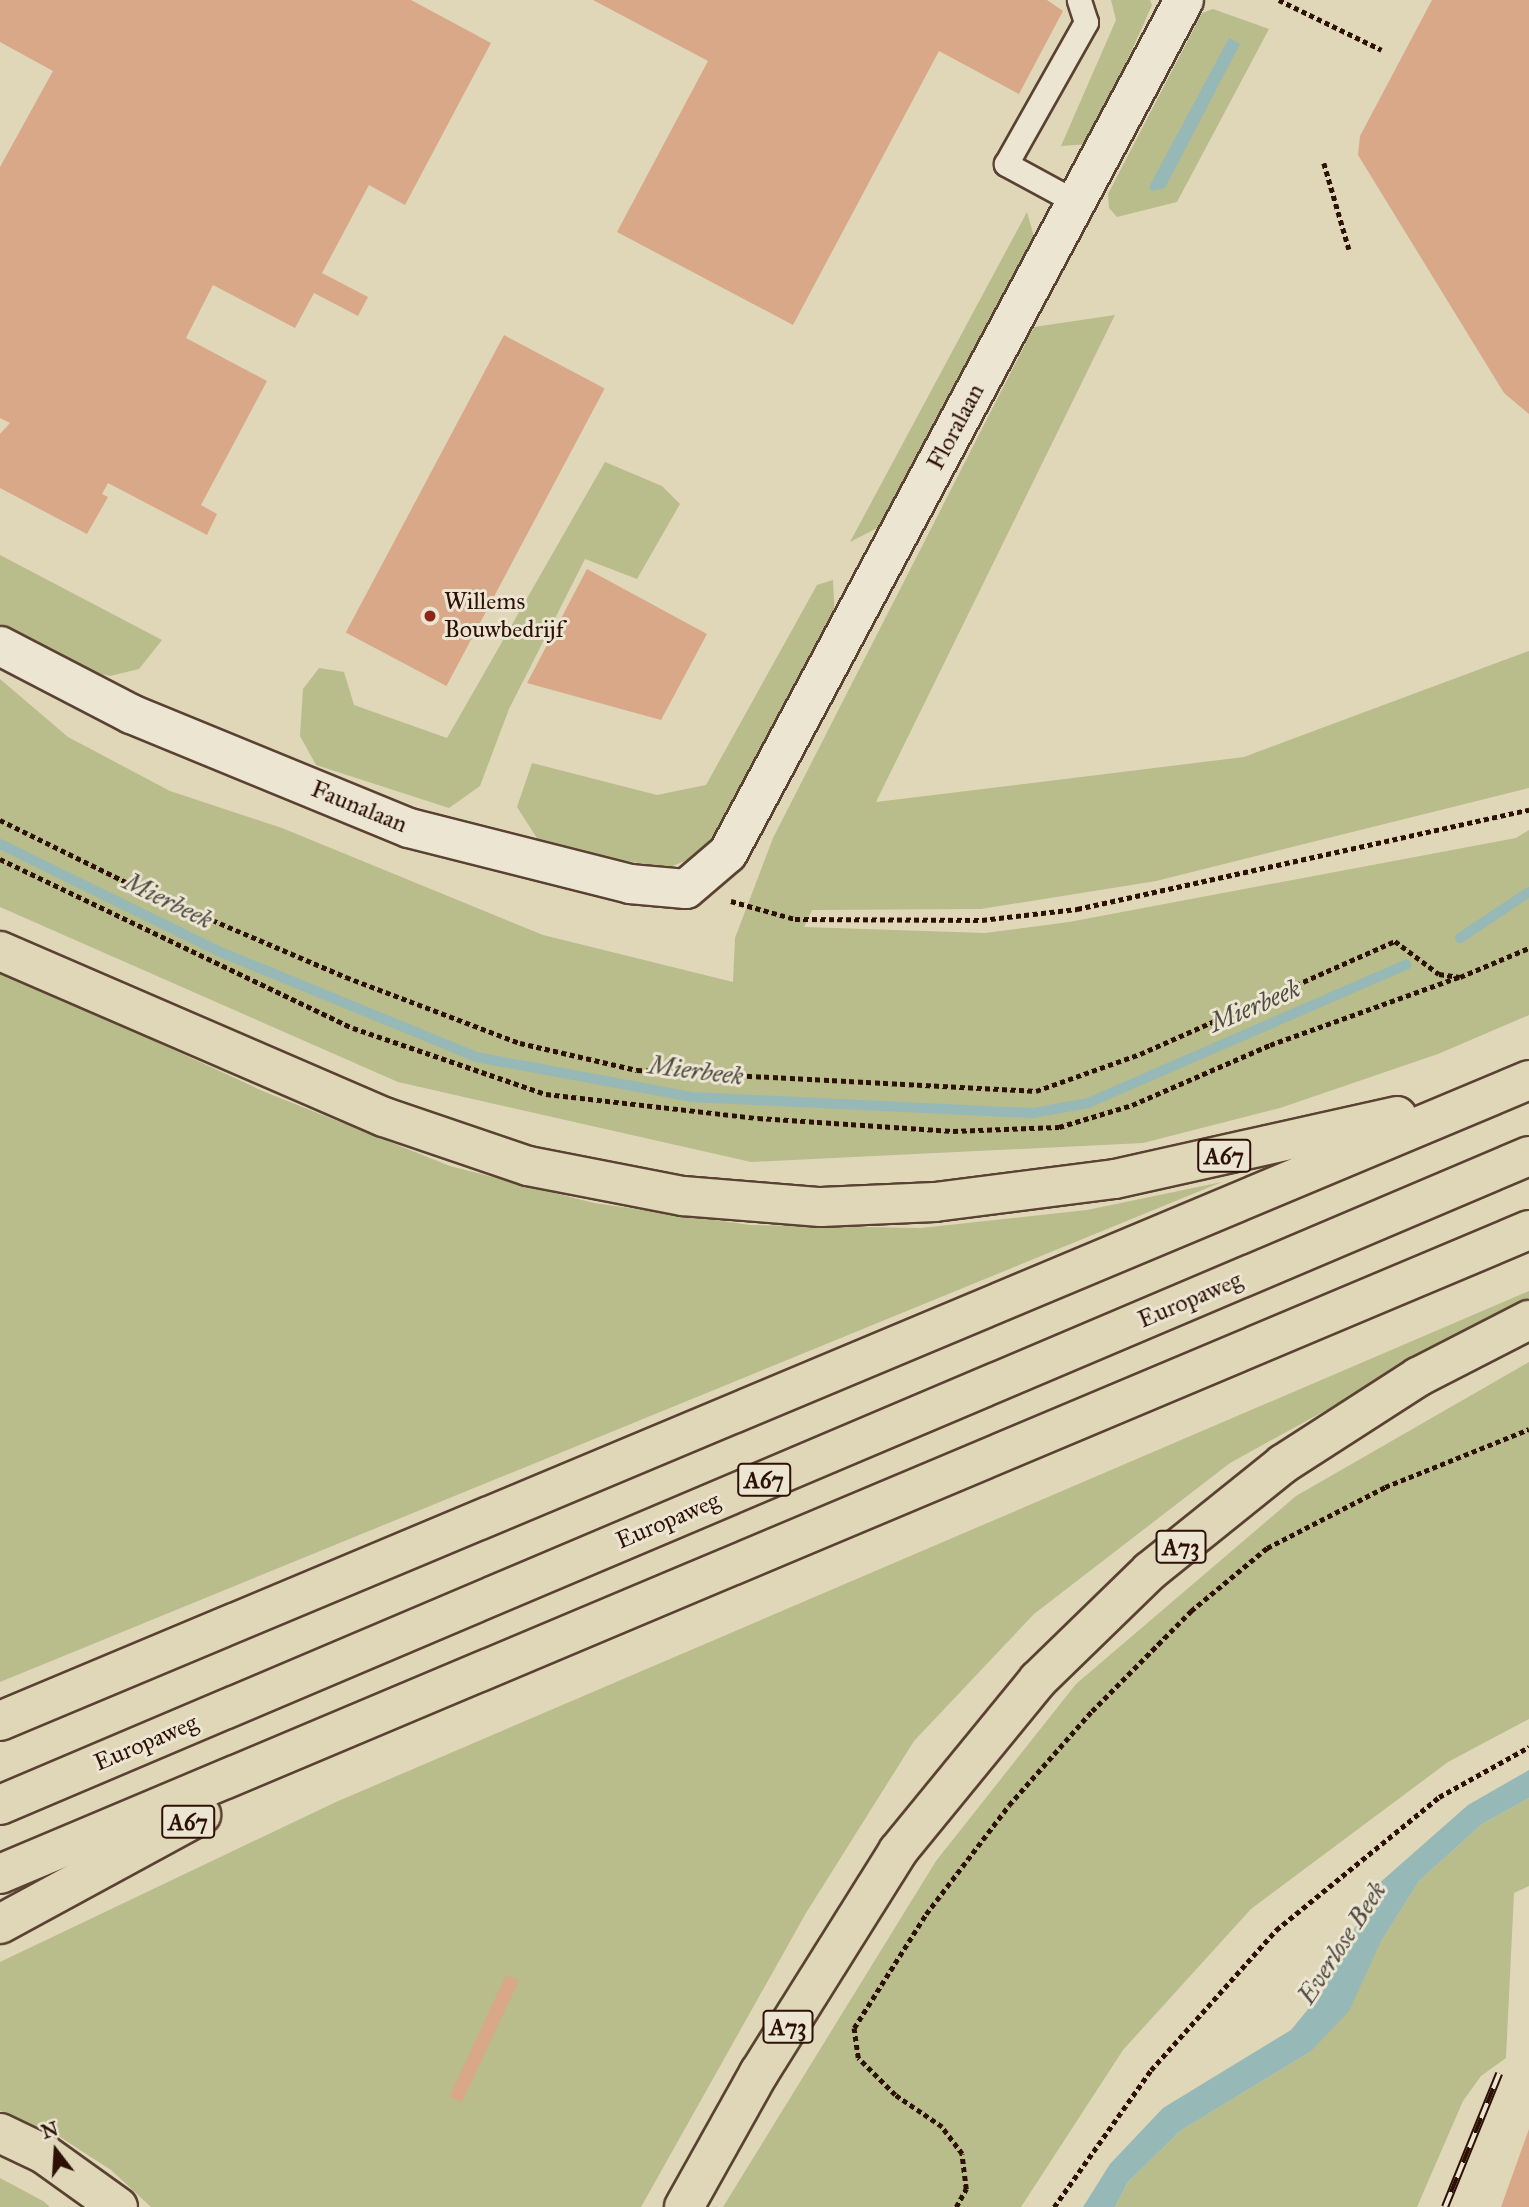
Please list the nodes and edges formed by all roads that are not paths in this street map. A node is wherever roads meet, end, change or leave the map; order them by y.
1 (1079, 0) edge
2 (1184, 0) edge
3 (1076, 202) junction
4 (0, 646) edge
5 (686, 889) joint
6 (0, 951) edge
7 (1518, 1085) edge
8 (1529, 1156) edge
9 (1529, 1230) edge
10 (1529, 1321) edge
11 (375, 1720) junction
12 (0, 1721) edge
13 (0, 1805) edge
14 (0, 1874) edge
15 (0, 1924) edge
16 (0, 2133) edge
17 (118, 2207) edge
18 (684, 2207) edge

1 - 3 lane
2 - 3 street, Floralaan
3 - 5 street, Floralaan
4 - 5 street, Faunalaan
6 - 7 highway, A67
7 - 12 highway, A67
8 - 13 highway, Europaweg / A67
9 - 11 highway, A67
10 - 18 highway, A73
11 - 14 highway, A67
11 - 15 highway, A67
16 - 17 highway

